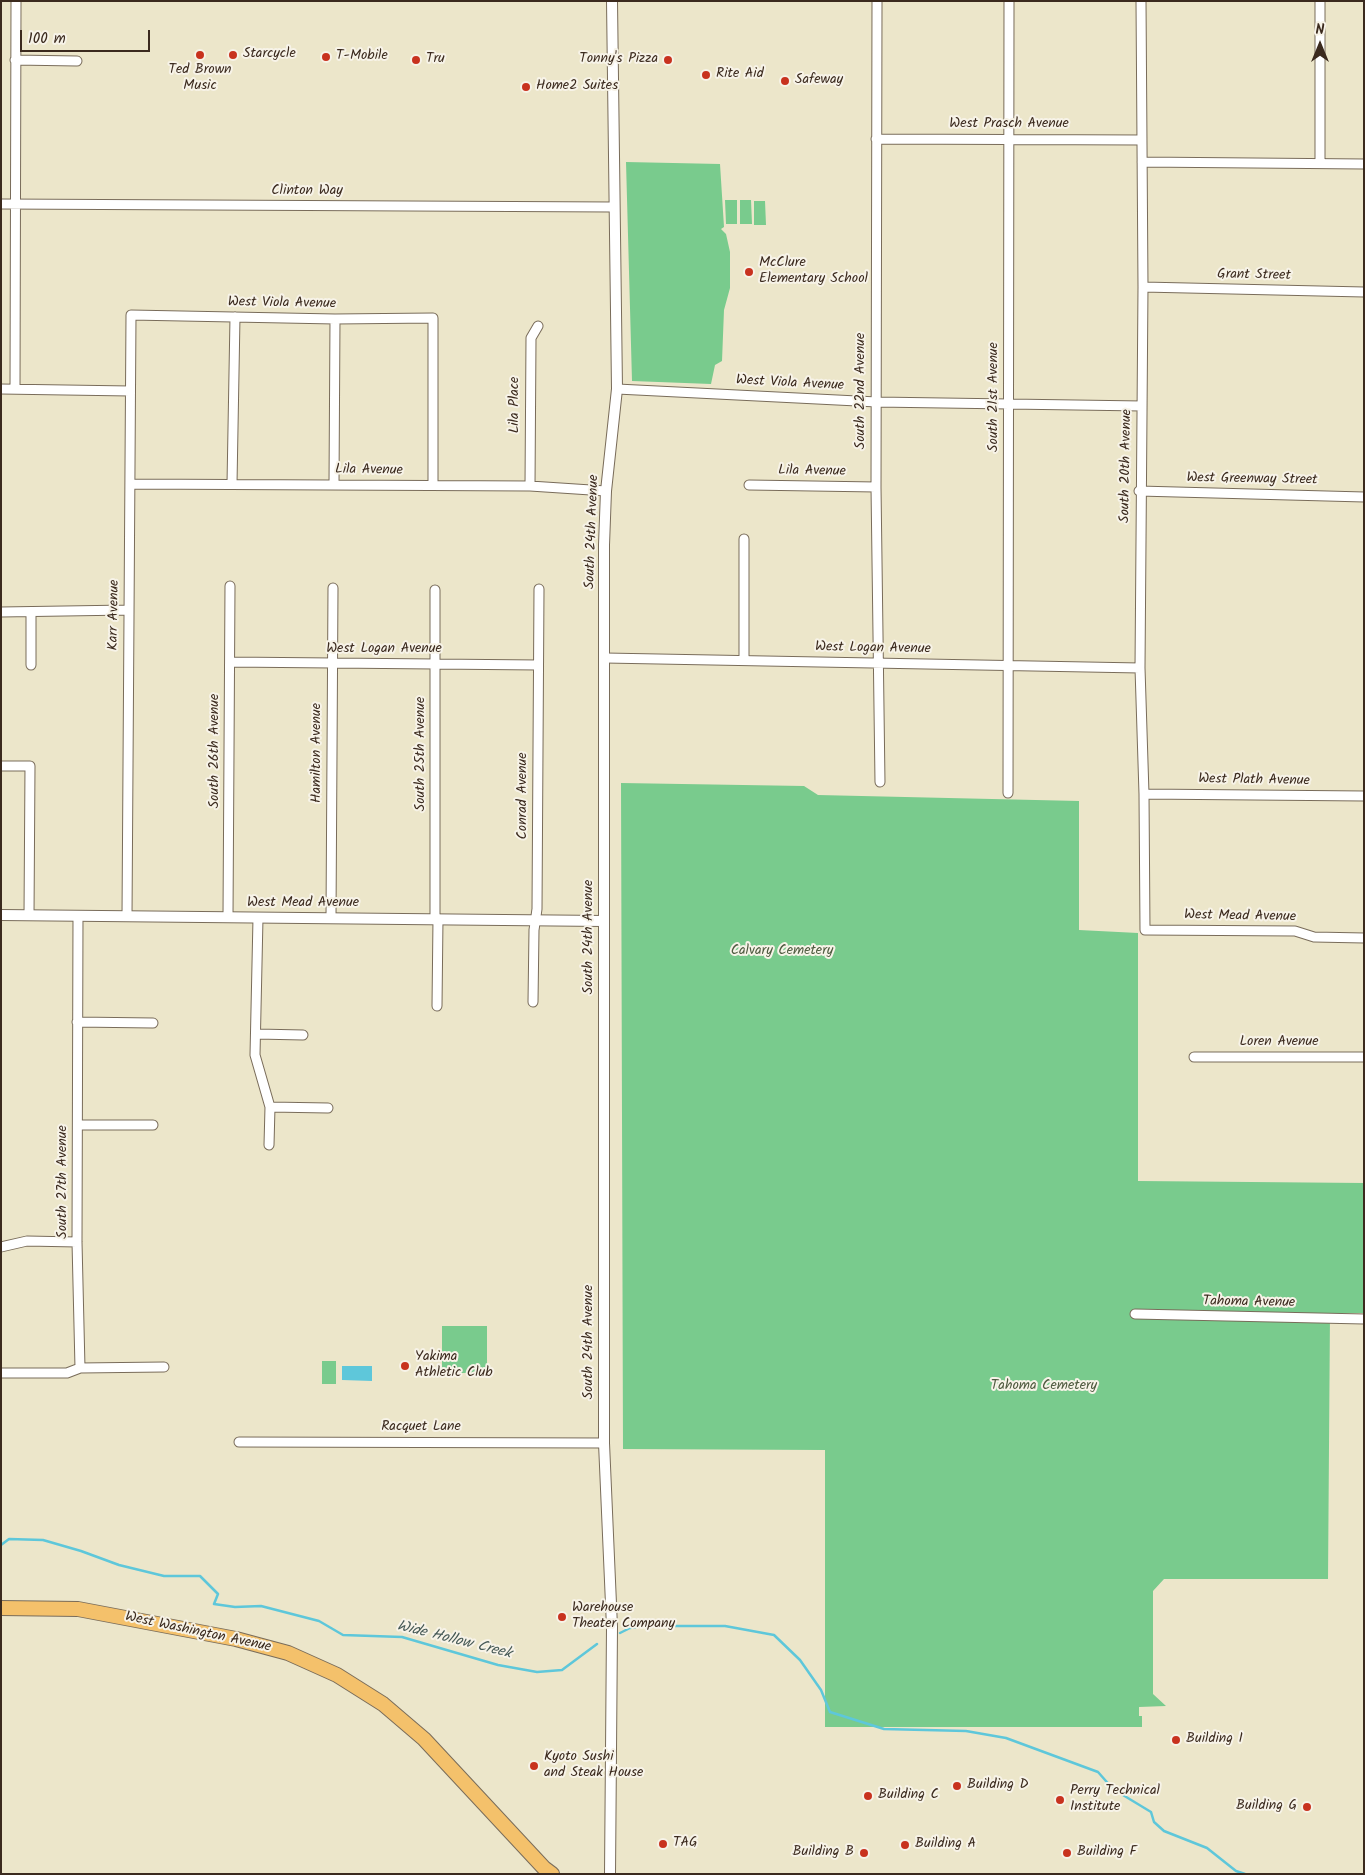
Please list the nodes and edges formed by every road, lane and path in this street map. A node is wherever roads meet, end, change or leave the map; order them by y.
1 (16, 1) edge
2 (612, 1) edge
3 (877, 1) edge
4 (1009, 1) edge
5 (1141, 1) edge
6 (1320, 1) edge
7 (16, 60) junction
8 (77, 62) dead end
9 (1009, 138) junction
10 (876, 139) junction
11 (1142, 140) junction
12 (1142, 162) junction
13 (1320, 163) junction
14 (1364, 164) edge
15 (1, 204) edge
16 (14, 204) junction
17 (613, 208) junction
18 (1143, 287) junction
19 (1364, 292) edge
20 (131, 315) joint
21 (235, 317) junction
22 (336, 319) junction
23 (538, 326) dead end
24 (1, 389) edge
25 (15, 389) junction
26 (617, 389) junction
27 (130, 391) junction
28 (877, 402) junction
29 (1009, 404) junction
30 (1142, 406) junction
31 (131, 484) junction
32 (232, 484) junction
33 (334, 484) junction
34 (433, 485) junction
35 (749, 485) dead end
36 (530, 486) junction
37 (876, 487) junction
38 (606, 491) junction
39 (1140, 492) junction
40 (1364, 497) edge
41 (744, 538) dead end
42 (230, 586) dead end
43 (333, 588) dead end
44 (539, 589) dead end
45 (435, 590) dead end
46 (128, 610) junction
47 (1, 612) edge
48 (31, 612) junction
49 (605, 658) junction
50 (744, 660) junction
51 (230, 662) junction
52 (332, 663) junction
53 (879, 663) junction
54 (436, 664) junction
55 (31, 665) dead end
56 (538, 665) junction
57 (1008, 666) junction
58 (1140, 668) junction
59 (1, 766) edge
60 (880, 782) dead end
61 (1008, 793) dead end
62 (1144, 794) junction
63 (1364, 796) edge
64 (1, 915) edge
65 (28, 915) junction
66 (78, 916) junction
67 (127, 916) junction
68 (228, 916) junction
69 (331, 917) junction
70 (258, 918) junction
71 (436, 919) junction
72 (536, 920) junction
73 (604, 921) junction
74 (1145, 930) joint
75 (1364, 938) edge
76 (532, 1002) dead end
77 (437, 1006) dead end
78 (77, 1022) junction
79 (153, 1023) dead end
80 (257, 1034) junction
81 (303, 1035) dead end
82 (1194, 1057) dead end
83 (1364, 1057) edge
84 (270, 1108) junction
85 (328, 1108) dead end
86 (153, 1125) dead end
87 (78, 1126) junction
88 (269, 1145) dead end
89 (77, 1242) junction
90 (1, 1247) edge
91 (1135, 1314) dead end
92 (1364, 1319) edge
93 (164, 1367) dead end
94 (80, 1368) junction
95 (1, 1373) edge
96 (239, 1442) dead end
97 (604, 1443) junction
98 (1, 1608) edge
99 (552, 1874) edge
100 (610, 1874) edge

1 - 7 street
2 - 17 street, South 24th Avenue
3 - 10 street, South 22nd Avenue
4 - 9 street, South 21st Avenue
5 - 11 street, South 20th Avenue
6 - 13 street
7 - 8 street
7 - 16 street
9 - 10 street, West Prasch Avenue
9 - 11 street, West Prasch Avenue
9 - 29 street, South 21st Avenue
10 - 28 street, South 22nd Avenue
11 - 12 street, South 20th Avenue
12 - 13 street
12 - 18 street, South 20th Avenue
13 - 14 street
15 - 16 street, Clinton Way
16 - 17 street, Clinton Way
16 - 25 street
17 - 26 street, South 24th Avenue
18 - 19 street, Grant Street
18 - 30 street, South 20th Avenue
20 - 21 street, West Viola Avenue
20 - 27 street, Karr Avenue
21 - 22 street, West Viola Avenue
21 - 32 street
22 - 33 street
22 - 34 street, West Viola Avenue
23 - 36 street, Lila Place
24 - 25 street
25 - 27 street
26 - 28 street, West Viola Avenue
26 - 38 street, South 24th Avenue
27 - 31 street, Karr Avenue
28 - 29 street, West Viola Avenue
28 - 37 street, South 22nd Avenue
29 - 30 street, West Viola Avenue
29 - 57 street, South 21st Avenue
30 - 39 street, South 20th Avenue
31 - 32 street, Lila Avenue
31 - 46 street, Karr Avenue
32 - 33 street, Lila Avenue
33 - 34 street, Lila Avenue
34 - 36 street, Lila Avenue
35 - 37 street, Lila Avenue
36 - 38 street, Lila Avenue
37 - 53 street, South 22nd Avenue
38 - 49 street, South 24th Avenue
39 - 40 street, West Greenway Street
39 - 58 street, South 20th Avenue
41 - 50 street
42 - 51 street, South 26th Avenue
43 - 52 street, Hamilton Avenue
44 - 56 street, Conrad Avenue
45 - 54 street, South 25th Avenue
46 - 48 street
46 - 67 street, Karr Avenue
47 - 48 street
48 - 55 street
49 - 50 street, West Logan Avenue
49 - 73 street, South 24th Avenue
50 - 53 street, West Logan Avenue
51 - 52 street, West Logan Avenue
51 - 68 street, South 26th Avenue
52 - 54 street, West Logan Avenue
52 - 69 street, Hamilton Avenue
53 - 57 street, West Logan Avenue
53 - 60 street, South 22nd Avenue
54 - 56 street, West Logan Avenue
54 - 71 street, South 25th Avenue
56 - 72 street, Conrad Avenue
57 - 58 street, West Logan Avenue
57 - 61 street, South 21st Avenue
58 - 62 street, South 20th Avenue
59 - 65 street
62 - 63 street, West Plath Avenue
62 - 74 street, South 20th Avenue
64 - 65 street, West Mead Avenue
65 - 66 street, West Mead Avenue
66 - 67 street, West Mead Avenue
66 - 78 street, South 27th Avenue
67 - 68 street, West Mead Avenue
68 - 70 street, West Mead Avenue
69 - 70 street, West Mead Avenue
69 - 71 street, West Mead Avenue
70 - 80 street
71 - 72 street, West Mead Avenue
71 - 77 street, South 25th Avenue
72 - 73 street, West Mead Avenue
72 - 76 street, Conrad Avenue
73 - 97 street, South 24th Avenue
74 - 75 street, West Mead Avenue
78 - 79 street
78 - 87 street, South 27th Avenue
80 - 81 street
80 - 84 street
82 - 83 street, Loren Avenue
84 - 85 street
84 - 88 street
86 - 87 street
87 - 89 street, South 27th Avenue
89 - 90 street
89 - 94 street, South 27th Avenue
91 - 92 street, Tahoma Avenue
93 - 94 street
94 - 95 street
96 - 97 street, Racquet Lane
97 - 100 street, South 24th Avenue
98 - 99 main road, West Washington Avenue

